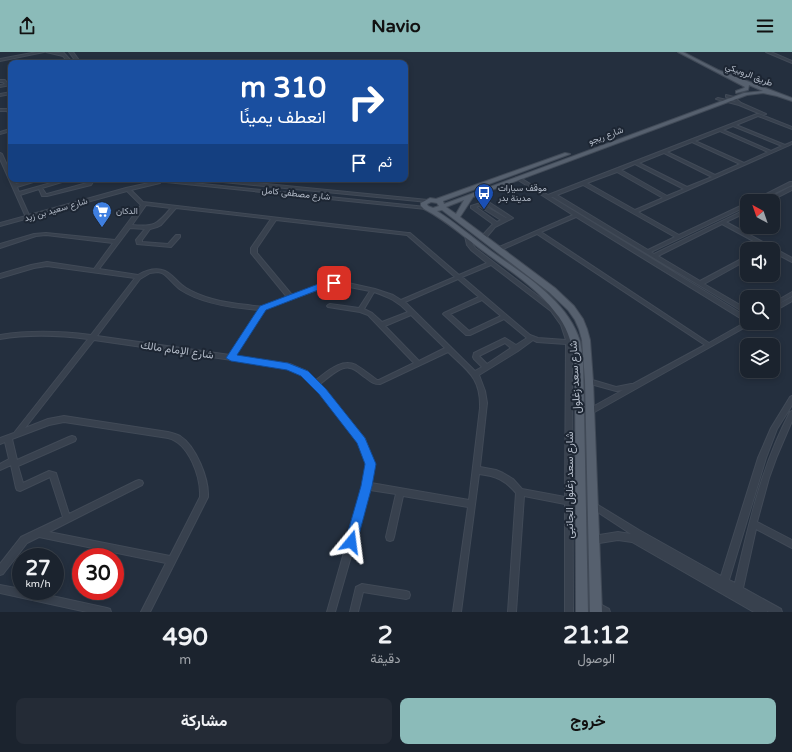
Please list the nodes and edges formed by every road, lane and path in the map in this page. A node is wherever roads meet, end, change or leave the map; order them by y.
1 (27, 52) edge
2 (42, 52) edge
3 (47, 52) edge
4 (71, 52) edge
5 (680, 52) edge
6 (688, 52) edge
7 (768, 52) edge
8 (773, 52) edge
9 (14, 53) edge
10 (63, 53) edge
11 (0, 58) edge
12 (78, 60) edge
13 (792, 61) edge
14 (730, 77) junction
15 (776, 95) junction
16 (792, 97) edge
17 (734, 98) junction
18 (726, 99) junction
19 (792, 100) edge
20 (743, 105) junction
21 (792, 124) edge
22 (733, 125) junction
23 (792, 128) edge
24 (720, 130) junction
25 (692, 141) junction
26 (792, 143) edge
27 (785, 146) junction
28 (587, 147) junction
29 (594, 150) junction
30 (664, 152) junction
31 (771, 152) junction
32 (0, 154) edge
33 (636, 163) junction
34 (744, 164) junction
35 (617, 170) junction
36 (8, 175) edge
37 (716, 177) junction
38 (517, 178) junction
39 (12, 182) edge
40 (29, 182) edge
41 (60, 182) edge
42 (90, 182) edge
43 (146, 182) edge
44 (158, 182) edge
45 (189, 182) edge
46 (228, 182) edge
47 (583, 183) junction
48 (143, 184) junction
49 (792, 184) edge
50 (14, 186) junction
51 (40, 188) junction
52 (128, 189) junction
53 (687, 189) junction
54 (18, 194) junction
55 (770, 194) edge
56 (777, 194) edge
57 (471, 195) junction
58 (452, 196) junction
59 (550, 196) junction
60 (667, 198) junction
61 (458, 200) junction
62 (410, 203) junction
63 (144, 204) junction
64 (441, 204) junction
65 (428, 206) junction
66 (174, 207) junction
67 (740, 207) edge
68 (635, 212) junction
69 (740, 214) edge
70 (27, 215) junction
71 (576, 215) junction
72 (456, 217) junction
73 (274, 219) junction
74 (723, 223) junction
75 (0, 224) edge
76 (496, 224) junction
77 (128, 226) junction
78 (148, 228) junction
79 (603, 228) junction
80 (538, 232) junction
81 (178, 236) dead end
82 (468, 236) junction
83 (679, 237) junction
84 (483, 238) junction
85 (673, 240) junction
86 (116, 242) junction
87 (757, 242) edge
88 (680, 244) junction
89 (0, 246) edge
90 (499, 249) junction
91 (648, 252) junction
92 (780, 254) edge
93 (654, 256) junction
94 (792, 260) edge
95 (740, 262) edge
96 (491, 263) junction
97 (96, 269) junction
98 (0, 276) edge
99 (458, 277) junction
100 (138, 278) junction
101 (700, 284) junction
102 (373, 290) junction
103 (792, 294) edge
104 (290, 297) junction
105 (482, 298) junction
106 (780, 301) edge
107 (791, 301) edge
108 (401, 302) junction
109 (330, 306) dead end
110 (780, 306) edge
111 (263, 308) junction
112 (740, 308) edge
113 (361, 310) junction
114 (412, 312) junction
115 (504, 316) junction
116 (740, 316) edge
117 (740, 324) edge
118 (381, 325) junction
119 (740, 328) edge
120 (0, 337) edge
121 (92, 338) junction
122 (532, 338) junction
123 (569, 342) junction
124 (706, 343) junction
125 (449, 349) junction
126 (516, 349) junction
127 (231, 358) junction
128 (418, 364) junction
129 (486, 367) junction
130 (475, 374) junction
131 (589, 381) junction
132 (316, 384) junction
133 (792, 399) edge
134 (590, 412) junction
135 (792, 414) edge
136 (16, 434) junction
137 (8, 438) junction
138 (72, 439) dead end
139 (0, 441) edge
140 (580, 455) junction
141 (590, 456) junction
142 (14, 463) junction
143 (0, 467) edge
144 (476, 470) junction
145 (139, 482) dead end
146 (366, 486) junction
147 (400, 492) junction
148 (520, 492) junction
149 (569, 501) junction
150 (472, 504) junction
151 (593, 505) junction
152 (67, 518) junction
153 (754, 524) junction
154 (38, 533) junction
155 (390, 537) dead end
156 (593, 540) junction
157 (792, 544) edge
158 (172, 560) junction
159 (0, 571) edge
160 (724, 581) junction
161 (0, 589) edge
162 (738, 589) junction
163 (406, 595) dead end
164 (596, 609) edge
165 (107, 612) edge
166 (145, 612) edge
167 (331, 612) edge
168 (354, 612) edge
169 (457, 612) edge
170 (512, 612) edge
171 (569, 612) edge
172 (582, 612) edge
173 (606, 612) edge
174 (763, 612) edge
175 (778, 612) edge

1 - 9 street
2 - 3 street
2 - 11 street
3 - 10 street
4 - 12 street
5 - 14 main road, طريق الروبيكي
6 - 16 main road, طريق الروبيكي
7 - 13 street
8 - 13 street
9 - 11 street
14 - 15 main road, طريق الروبيكي
14 - 18 main road, شارع ريجو
15 - 17 main road, شارع ريجو
15 - 19 main road, طريق الروبيكي
17 - 18 main road, شارع ريجو
17 - 20 street
18 - 20 street
18 - 28 main road, شارع ريجو
18 - 29 main road, شارع ريجو
20 - 21 street
22 - 23 street
22 - 24 street
22 - 27 street
24 - 25 street
24 - 31 street
25 - 30 street
25 - 34 street
26 - 27 street
27 - 31 street
28 - 29 main road
28 - 58 main road, شارع ريجو
29 - 38 main road, شارع ريجو
30 - 33 street
30 - 37 street
31 - 34 street
32 - 36 street
33 - 35 street
33 - 53 street
34 - 37 street
35 - 47 street
35 - 60 street
37 - 53 street
38 - 57 main road, شارع ريجو
38 - 59 street
39 - 50 street
40 - 50 street
41 - 51 street
42 - 51 street
43 - 48 street, شارع سعيد بن زيد
44 - 48 street, شارع سعيد بن زيد
45 - 62 street, شارع مصطفى كامل
46 - 62 street, شارع مصطفى كامل
47 - 59 street
47 - 68 street
48 - 52 street, شارع سعيد بن زيد
48 - 70 street, شارع سعيد بن زيد
49 - 55 street
49 - 56 street
50 - 54 street
51 - 54 street
52 - 63 street
52 - 75 street, شارع سعيد بن زيد
53 - 60 street
54 - 70 street
57 - 61 main road, شارع ريجو
57 - 72 main road
58 - 61 main road
58 - 64 main road, شارع ريجو
59 - 71 street
59 - 79 street
60 - 68 street
61 - 64 main road, شارع ريجو
62 - 65 street, شارع مصطفى كامل
63 - 66 street
63 - 77 street
64 - 65 main road
64 - 65 main road
64 - 72 main road, شارع سعد زغلول
65 - 82 main road, شارع سعد زغلول
66 - 73 street
66 - 78 street
67 - 83 street
68 - 83 street
69 - 74 street
70 - 75 street, شارع سعيد بن زيد
71 - 79 street
71 - 80 street
72 - 84 main road, شارع سعد زغلول
73 - 99 street
73 - 104 street
74 - 87 street
74 - 88 street
76 - 76 street
76 - 84 street
77 - 78 street
77 - 86 street
78 - 81 street
79 - 91 street
79 - 116 street
80 - 90 street
80 - 124 street
82 - 96 street, شارع سعد زغلول الجانبى
82 - 140 main road, شارع سعد زغلول
83 - 85 street
84 - 90 main road, شارع سعد زغلول
85 - 88 street
85 - 91 street
86 - 89 street
86 - 97 street
88 - 93 street
90 - 131 main road, شارع سعد زغلول
91 - 93 street
92 - 94 street
93 - 101 street
95 - 101 street
96 - 99 street
96 - 123 street, شارع سعد زغلول الجانبى
97 - 98 street
97 - 100 street
99 - 105 street
99 - 108 street
100 - 111 street
100 - 121 street
101 - 112 street
102 - 104 street
102 - 108 street
102 - 113 street
103 - 106 street
104 - 111 street
105 - 115 street
105 - 115 street
107 - 110 street
108 - 114 street
109 - 113 street
111 - 127 street
113 - 118 street
114 - 118 street
114 - 125 street
115 - 122 street
117 - 124 street
118 - 128 street
119 - 134 street
120 - 121 street, شارع الإمام مالك
121 - 127 street, شارع الإمام مالك
121 - 136 street
122 - 123 street
122 - 126 street
123 - 149 street, شارع سعد زغلول الجانبى
124 - 131 street
125 - 128 street
125 - 130 street
126 - 129 street
126 - 129 street
127 - 132 street, شارع الإمام مالك
128 - 132 street
129 - 130 street
130 - 144 street
131 - 134 main road, شارع سعد زغلول
132 - 146 street, شارع الإمام مالك
133 - 160 street
134 - 141 main road, شارع سعد زغلول
135 - 153 street
136 - 137 street
136 - 158 street
137 - 139 street
137 - 142 street
138 - 142 street
140 - 141 main road
140 - 172 main road, شارع سعد زغلول
141 - 151 main road, شارع سعد زغلول
142 - 143 street
142 - 152 street
144 - 148 street
144 - 150 street
145 - 152 street
146 - 147 street
146 - 167 street, شارع الإمام مالك
147 - 150 street
147 - 155 street
148 - 149 street
148 - 170 street
149 - 171 street, شارع سعد زغلول الجانبى
150 - 169 street
151 - 156 main road, شارع سعد زغلول
151 - 160 street
152 - 154 street
153 - 157 street
153 - 162 street
154 - 158 street
154 - 159 street
156 - 164 main road, شارع سعد زغلول
156 - 174 street
158 - 166 street
160 - 162 street
161 - 165 street
162 - 175 street
163 - 168 street
164 - 173 street

